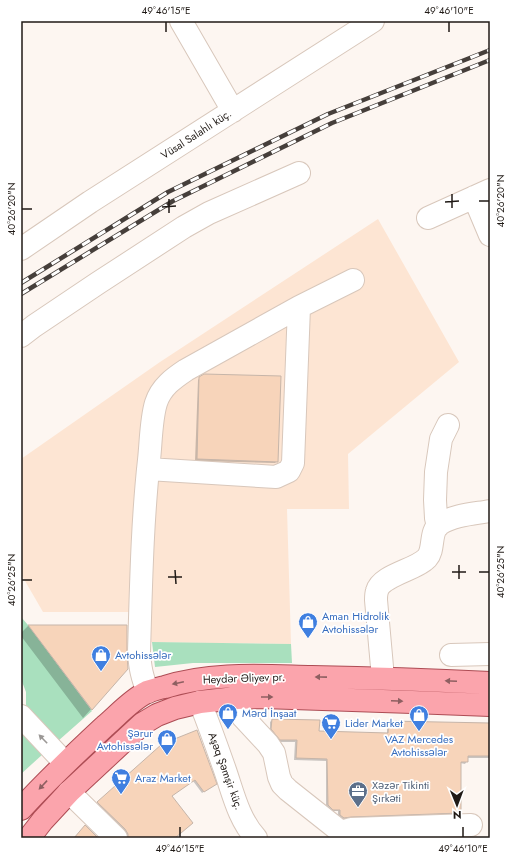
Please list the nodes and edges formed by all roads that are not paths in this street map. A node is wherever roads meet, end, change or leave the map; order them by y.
1 (181, 21) edge
2 (373, 21) edge
3 (349, 27) edge
4 (233, 110) junction
5 (299, 173) dead end
6 (482, 194) edge
7 (428, 218) dead end
8 (490, 235) edge
9 (21, 250) edge
10 (353, 280) dead end
11 (299, 307) junction
12 (21, 336) edge
13 (448, 425) dead end
14 (148, 469) junction
15 (490, 511) edge
16 (438, 526) junction
17 (482, 654) edge
18 (451, 655) dead end
19 (383, 678) junction
20 (482, 683) edge
21 (148, 692) junction
22 (236, 698) junction
23 (200, 702) junction
24 (490, 705) edge
25 (21, 716) edge
26 (66, 762) junction
27 (75, 786) junction
28 (21, 809) edge
29 (468, 831) edge
30 (344, 835) edge
31 (29, 838) edge
32 (116, 838) edge
33 (256, 838) edge
34 (430, 838) edge

1 - 4 street
2 - 3 street, Vüsal Salahlı küç.
3 - 4 street, Vüsal Salahlı küç.
4 - 9 street, Vüsal Salahlı küç.
5 - 12 street
6 - 7 street
6 - 8 street
10 - 11 street
11 - 14 street
11 - 14 street
13 - 16 street
14 - 21 street
15 - 16 street
16 - 19 street
17 - 18 street
17 - 20 street
20 -> 19 main road, Heydər Əliyev pr.
19 -> 21 main road, Heydər Əliyev pr.
21 - 26 main road, Heydər Əliyev pr.
22 - 23 main road, Heydər Əliyev pr.
22 -> 24 main road, Heydər Əliyev pr.
22 - 30 street
23 - 27 main road, Heydər Əliyev pr.
23 - 33 street, Aşəq Şəmşir küç.
26 -> 25 street
26 - 27 main road
26 -> 28 main road, Heydər Əliyev pr.
27 - 31 main road, Heydər Əliyev pr.
27 - 32 street
29 - 30 street
29 - 34 street

